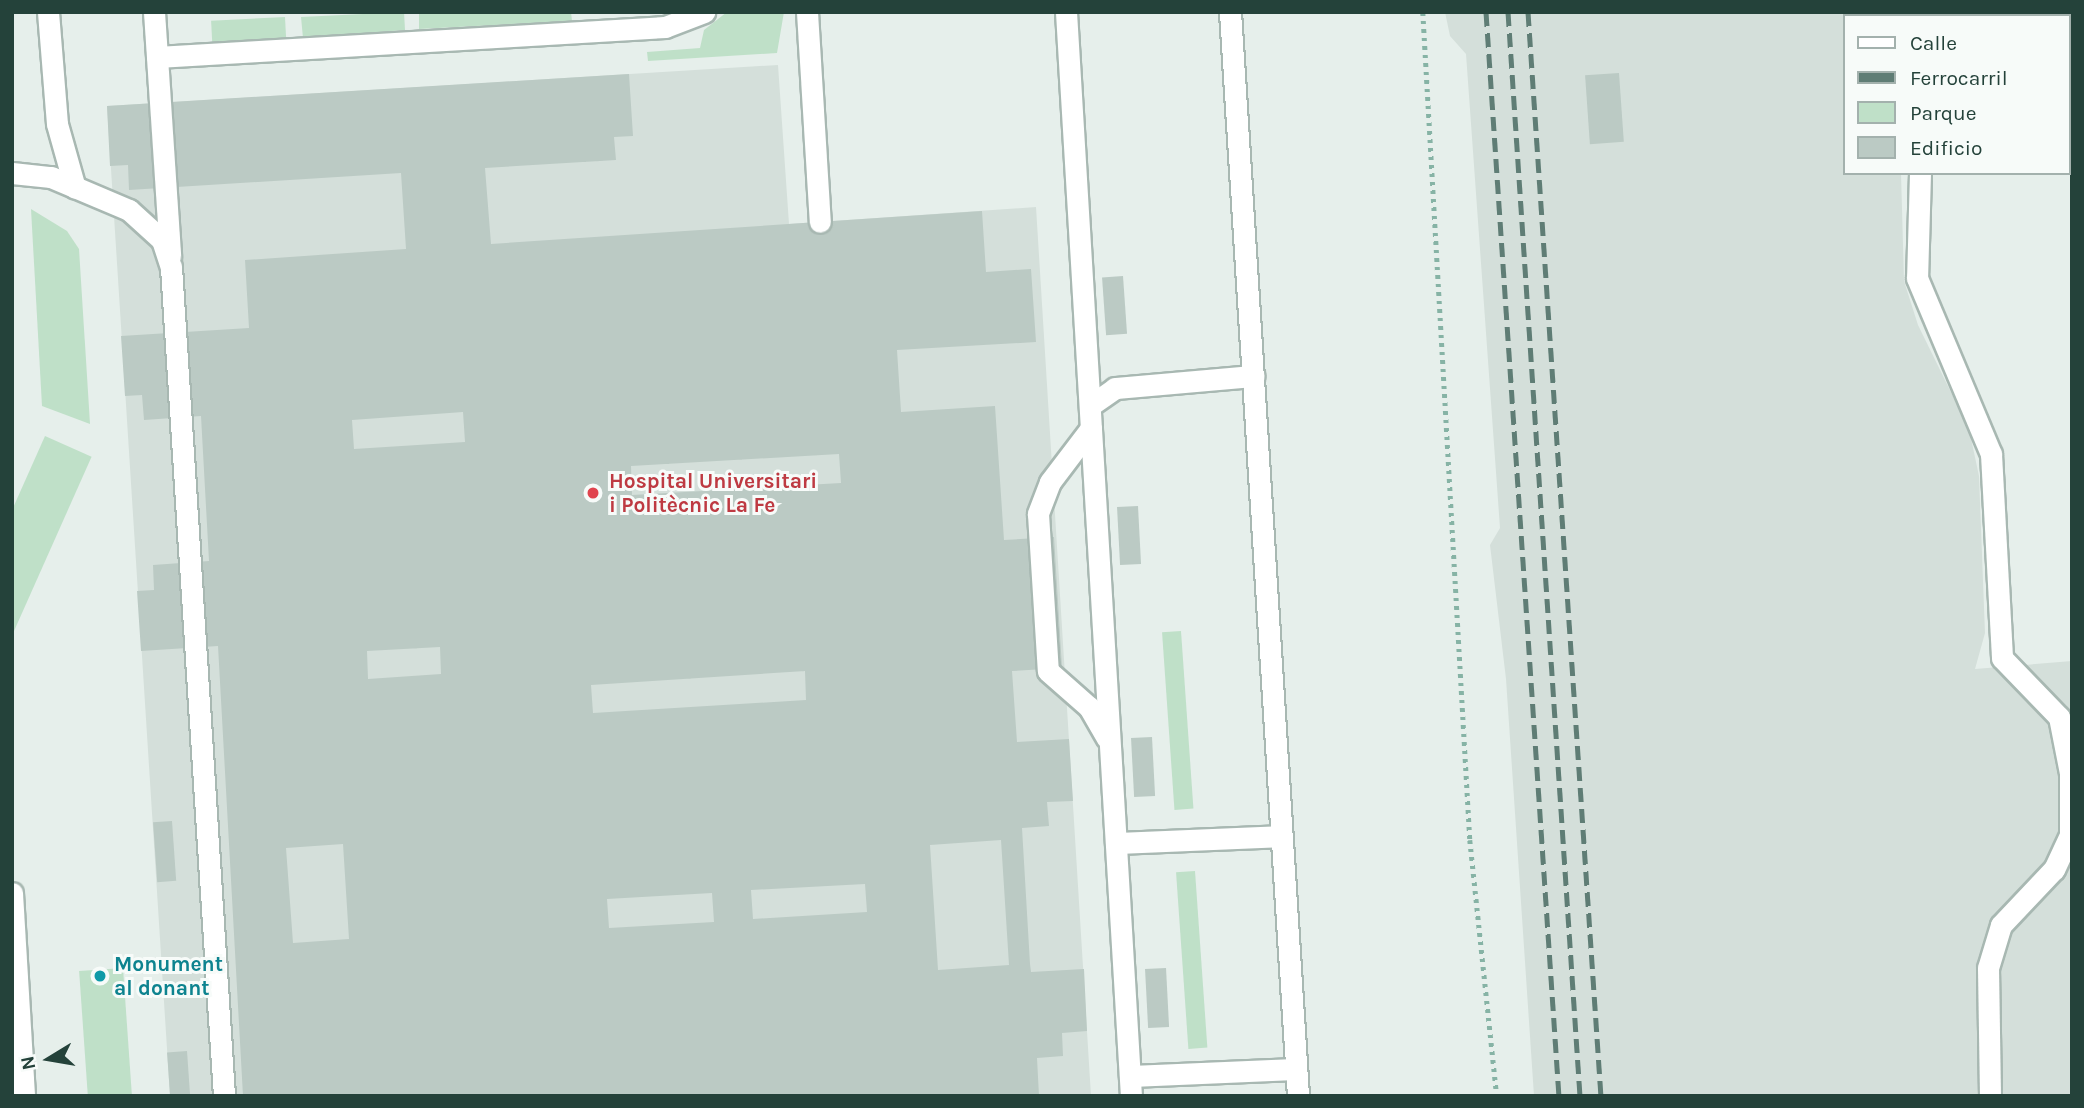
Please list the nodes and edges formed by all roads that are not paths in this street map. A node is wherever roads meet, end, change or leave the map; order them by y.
1 (48, 12) edge
2 (154, 12) edge
3 (704, 12) edge
4 (807, 12) edge
5 (1066, 12) edge
6 (1230, 12) edge
7 (157, 57) junction
8 (12, 173) edge
9 (1920, 175) edge
10 (75, 188) junction
11 (820, 222) dead end
12 (171, 267) junction
13 (1253, 376) junction
14 (1091, 405) junction
15 (1091, 428) junction
16 (1109, 742) junction
17 (1280, 836) junction
18 (1116, 843) junction
19 (12, 893) edge
20 (1296, 1069) junction
21 (1130, 1086) edge
22 (24, 1096) edge
23 (224, 1096) edge
24 (1298, 1096) edge
25 (1990, 1096) edge

1 - 10 street
2 - 7 street
3 - 7 street
4 - 11 street
5 - 14 street
6 - 13 street
7 - 12 street
8 - 10 street
9 - 25 street
10 - 12 street
12 - 23 street
13 - 14 street
13 - 17 street
14 - 15 street
15 - 16 street
15 - 16 street
16 - 18 street
17 - 18 street
17 - 20 street
18 - 21 street
19 - 22 street
20 - 21 street
20 - 24 street

